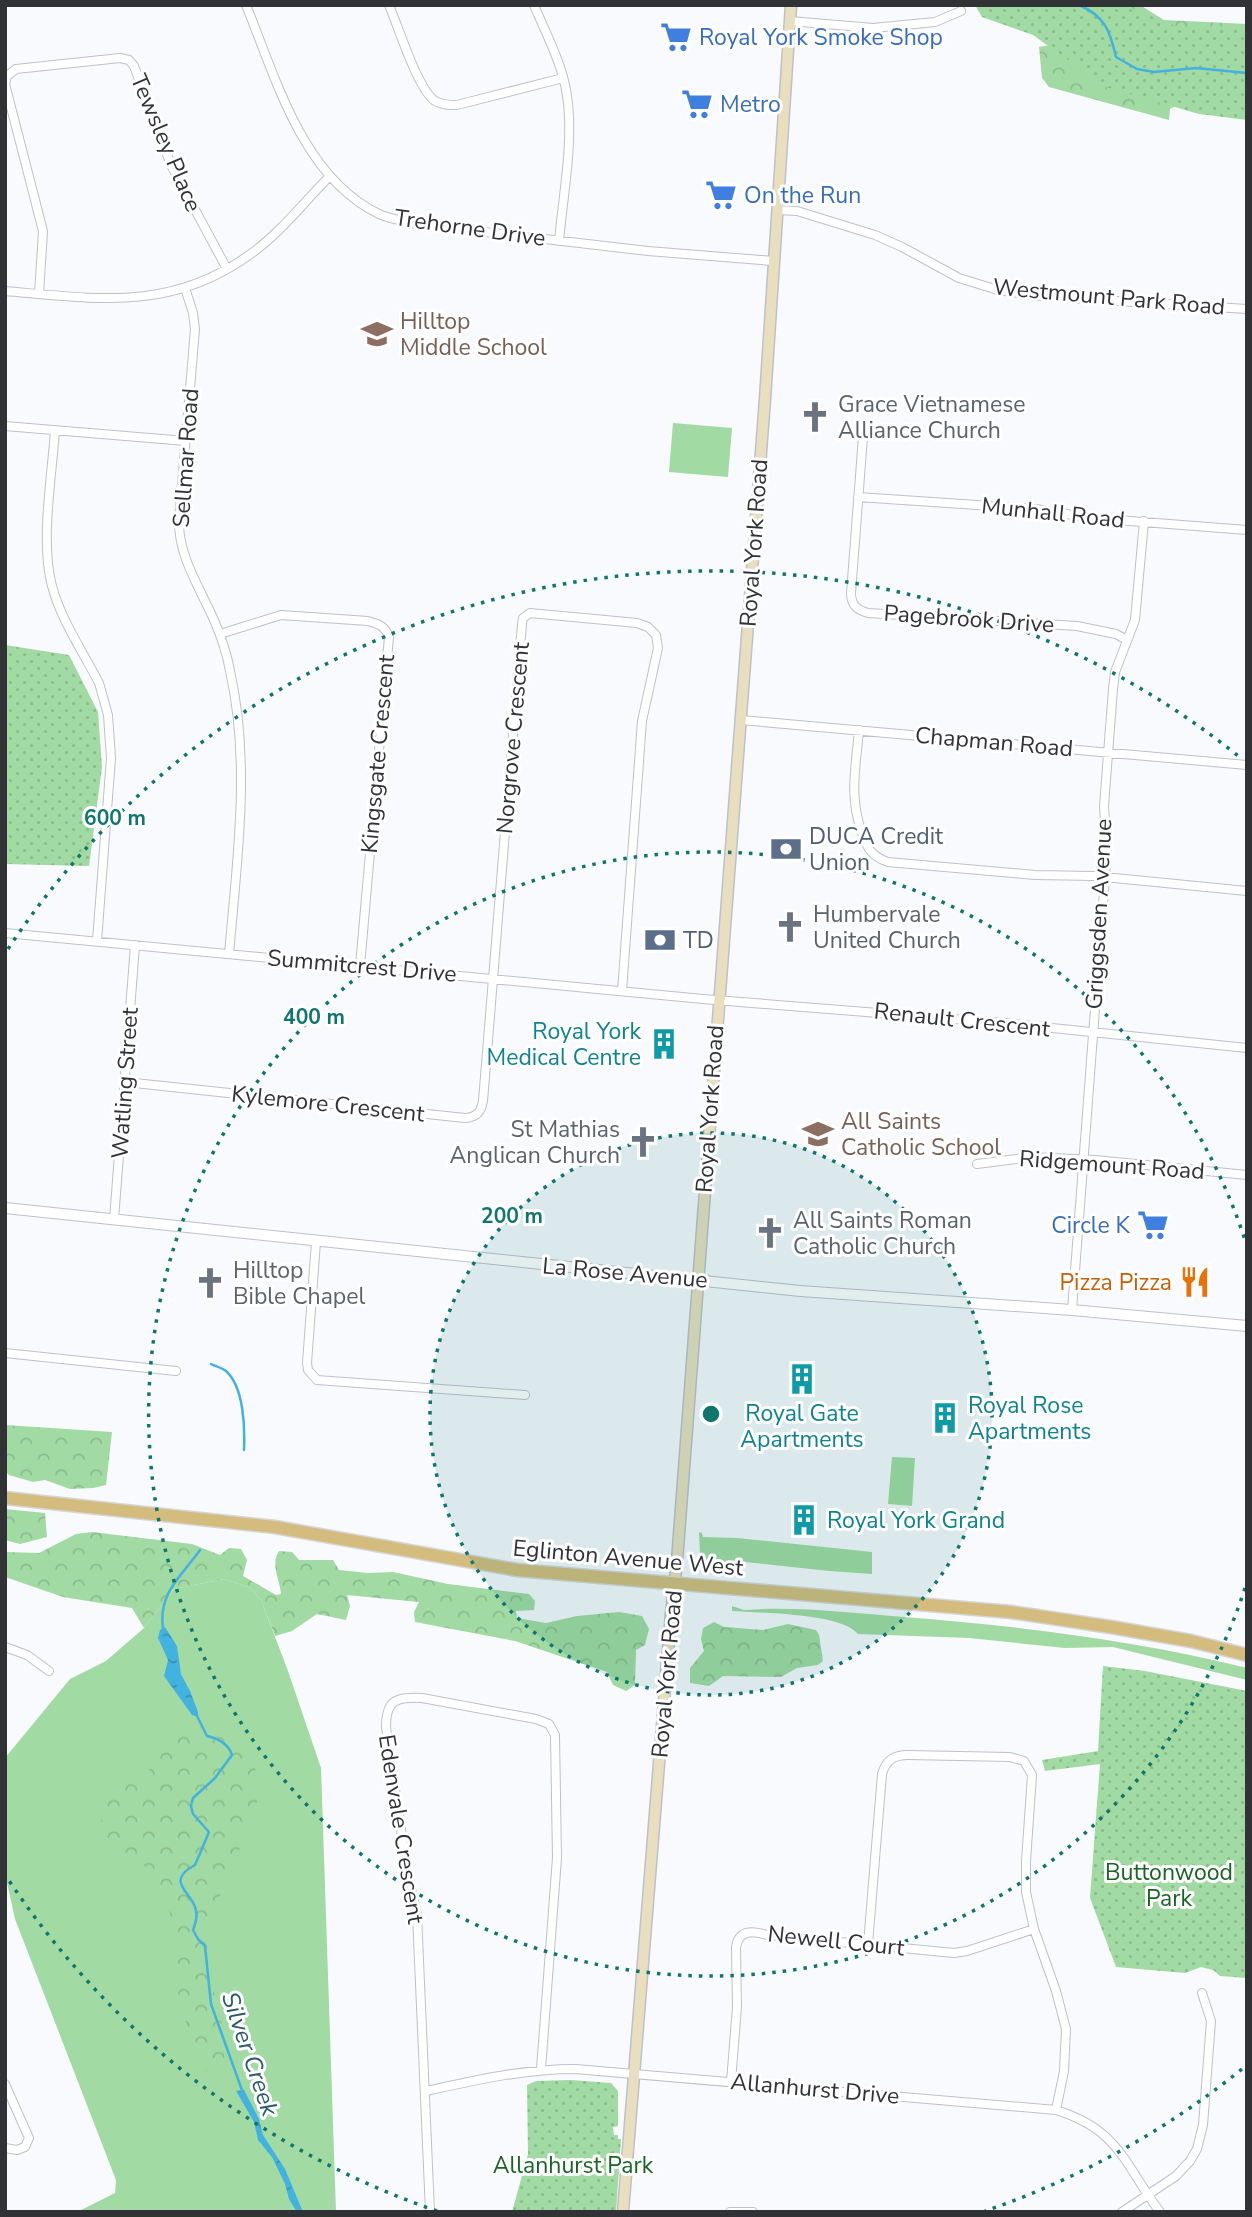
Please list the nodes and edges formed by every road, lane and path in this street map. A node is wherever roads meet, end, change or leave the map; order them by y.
1 (246, 5) edge
2 (389, 5) edge
3 (534, 5) edge
4 (791, 5) edge
5 (961, 11) dead end
6 (790, 21) junction
7 (563, 78) junction
8 (5, 84) edge
9 (329, 177) junction
10 (777, 210) junction
11 (559, 241) junction
12 (773, 261) junction
13 (227, 269) junction
14 (185, 288) junction
15 (5, 291) edge
16 (39, 294) junction
17 (1247, 309) edge
18 (5, 426) edge
19 (55, 430) junction
20 (863, 438) dead end
21 (186, 441) junction
22 (859, 497) junction
23 (1144, 521) junction
24 (1247, 530) edge
25 (220, 634) junction
26 (1128, 640) junction
27 (741, 720) junction
28 (859, 730) junction
29 (1108, 752) junction
30 (1247, 765) edge
31 (1105, 878) junction
32 (1247, 891) edge
33 (5, 933) edge
34 (97, 941) junction
35 (135, 945) junction
36 (229, 954) junction
37 (360, 966) junction
38 (493, 978) junction
39 (622, 991) junction
40 (719, 1000) junction
41 (1093, 1034) junction
42 (1247, 1048) edge
43 (125, 1082) junction
44 (1083, 1159) junction
45 (977, 1164) dead end
46 (1247, 1175) edge
47 (5, 1208) edge
48 (114, 1220) junction
49 (316, 1242) junction
50 (697, 1280) junction
51 (1072, 1310) junction
52 (1247, 1326) edge
53 (5, 1353) edge
54 (176, 1371) dead end
55 (525, 1395) dead end
56 (5, 1498) edge
57 (674, 1583) junction
58 (5, 1647) edge
59 (1247, 1655) edge
60 (49, 1671) dead end
61 (1034, 1929) junction
62 (868, 1944) junction
63 (1202, 1993) dead end
64 (541, 2069) junction
65 (634, 2074) junction
66 (731, 2082) junction
67 (5, 2084) edge
68 (426, 2091) junction
69 (1056, 2110) junction
70 (5, 2148) edge
71 (1148, 2195) junction
72 (429, 2212) edge
73 (623, 2212) edge
74 (730, 2212) edge
75 (753, 2212) edge
76 (1122, 2212) edge
77 (1160, 2212) edge

1 - 9 street, Trehorne Drive
2 - 7 street
3 - 7 street
4 - 6 main road, Royal York Road
5 - 6 street
6 - 10 main road, Royal York Road
7 - 11 street
8 - 13 street, Tewsley Place
8 - 16 street, Tewsley Place
9 - 11 street, Trehorne Drive
9 - 13 street
10 - 12 main road, Royal York Road
10 - 17 street, Westmount Park Road
11 - 12 street, Trehorne Drive
12 - 27 main road, Royal York Road
13 - 14 street
14 - 16 street
14 - 21 street, Sellmar Road
15 - 16 street
18 - 19 street
19 - 21 street
19 - 34 street
20 - 22 street, Pagebrook Drive
21 - 25 street, Sellmar Road
22 - 23 street, Munhall Road
22 - 26 street, Pagebrook Drive
23 - 24 street, Munhall Road
23 - 26 street, Griggsden Avenue
25 - 36 street, Sellmar Road
25 - 37 street, Kingsgate Crescent
26 - 29 street, Griggsden Avenue
27 - 28 street, Chapman Road
27 - 40 main road, Royal York Road
28 - 29 street, Chapman Road
28 - 31 street
29 - 30 street, Chapman Road
29 - 31 street, Griggsden Avenue
31 - 32 street
31 - 41 street, Griggsden Avenue
33 - 34 street, Summitcrest Drive
34 - 35 street, Summitcrest Drive
35 - 36 street, Summitcrest Drive
35 - 43 street, Watling Street
36 - 37 street, Summitcrest Drive
37 - 38 street, Summitcrest Drive
38 - 39 street, Summitcrest Drive
38 - 39 street, Norgrove Crescent
38 - 43 street, Kylemore Crescent
39 - 40 street, Summitcrest Drive
40 - 41 street, Renault Crescent
40 - 50 main road, Royal York Road
41 - 42 street, Renault Crescent
41 - 44 street, Griggsden Avenue
43 - 48 street, Watling Street
44 - 45 street, Ridgemount Road
44 - 46 street, Ridgemount Road
44 - 51 street, Griggsden Avenue
47 - 48 street, La Rose Avenue
48 - 49 street, La Rose Avenue
49 - 50 street, La Rose Avenue
49 - 55 street
50 - 51 street, La Rose Avenue
50 - 57 main road, Royal York Road
51 - 52 street, La Rose Avenue
53 - 54 street
56 - 57 main road, Eglinton Avenue West
57 - 59 main road, Eglinton Avenue West
57 - 65 main road, Royal York Road
58 - 60 street
61 - 62 street, Newell Court
61 - 62 street
61 - 69 street
62 - 66 street, Newell Court
63 - 71 street
64 - 65 street, Allanhurst Drive
64 - 68 street, Allanhurst Drive
64 - 68 street, Edenvale Crescent
65 - 66 street, Allanhurst Drive
65 - 73 main road, Royal York Road
66 - 69 street, Allanhurst Drive
67 - 70 street
68 - 72 street, Edenvale Crescent
69 - 71 street, Allanhurst Drive
71 - 76 street
71 - 77 street, Allanhurst Drive
74 - 75 street

